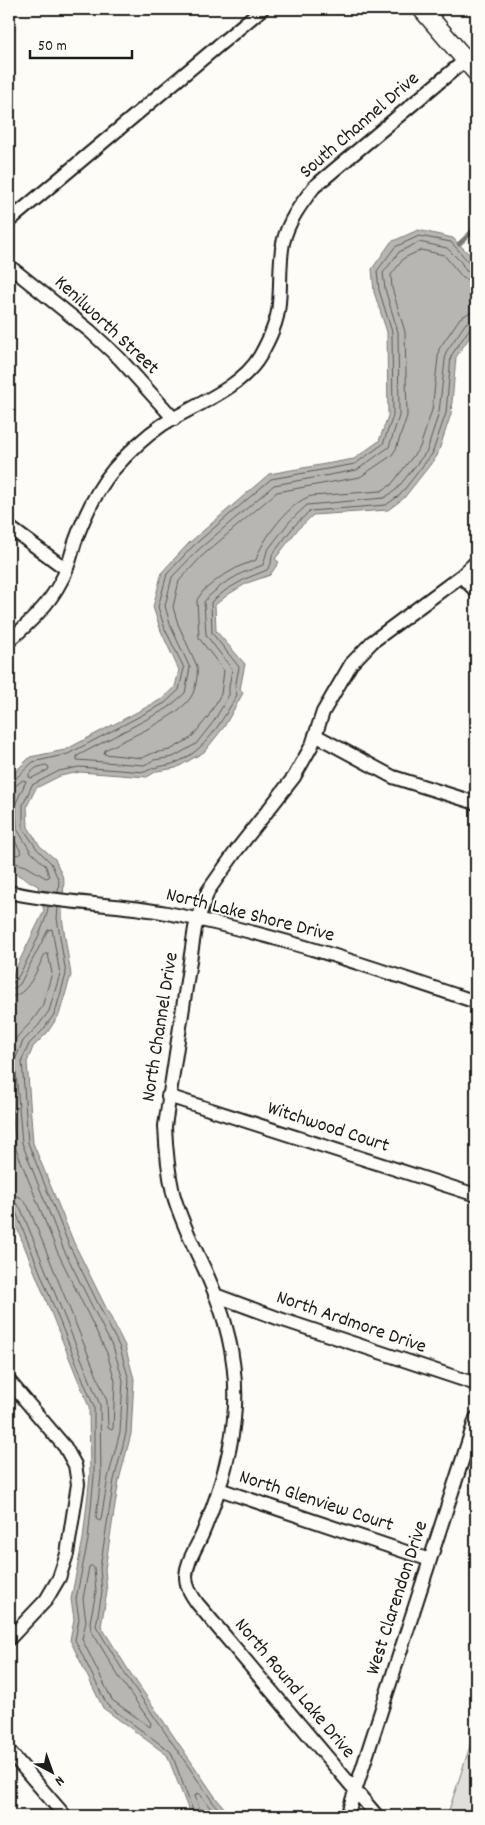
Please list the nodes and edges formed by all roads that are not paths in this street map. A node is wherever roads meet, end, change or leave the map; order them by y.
1 (262, 9) edge
2 (422, 9) edge
3 (473, 61) edge
4 (9, 221) edge
5 (9, 266) edge
6 (174, 419) junction
7 (9, 526) edge
8 (476, 562) edge
9 (66, 569) junction
10 (461, 576) junction
11 (476, 591) edge
12 (9, 640) edge
13 (315, 736) junction
14 (476, 803) edge
15 (9, 892) edge
16 (198, 919) junction
17 (476, 1002) edge
18 (168, 1096) junction
19 (476, 1195) edge
20 (215, 1296) junction
21 (9, 1381) edge
22 (476, 1384) edge
23 (476, 1418) edge
24 (218, 1490) junction
25 (430, 1560) junction
26 (187, 1584) joint
27 (9, 1638) edge
28 (9, 1751) edge
29 (355, 1790) junction
30 (66, 1816) edge
31 (347, 1816) edge
32 (377, 1816) edge

1 - 4 street
2 - 3 main road
3 - 6 street, South Channel Drive
5 - 6 street, Kenilworth Street
6 - 9 street, South Channel Drive
7 - 9 street
8 - 10 street, North Channel Drive
9 - 12 street, South Channel Drive
10 - 11 street
10 - 13 street, North Channel Drive
13 - 14 street
13 - 16 street, North Channel Drive
15 - 16 street, North Lake Shore Drive
16 - 17 street, North Lake Shore Drive
16 - 18 street, North Channel Drive
18 - 19 street, Witchwood Court
18 - 20 street, North Channel Drive
20 - 22 street, North Ardmore Drive
20 - 24 street, North Channel Drive
21 - 27 street
23 - 25 street, West Clarendon Drive
24 - 25 street, North Glenview Court
24 - 26 street, North Channel Drive
25 - 29 street, West Clarendon Drive
26 - 29 street, North Round Lake Drive
28 - 30 street
29 - 31 street, West Clarendon Drive
29 - 32 street, North Round Lake Drive

